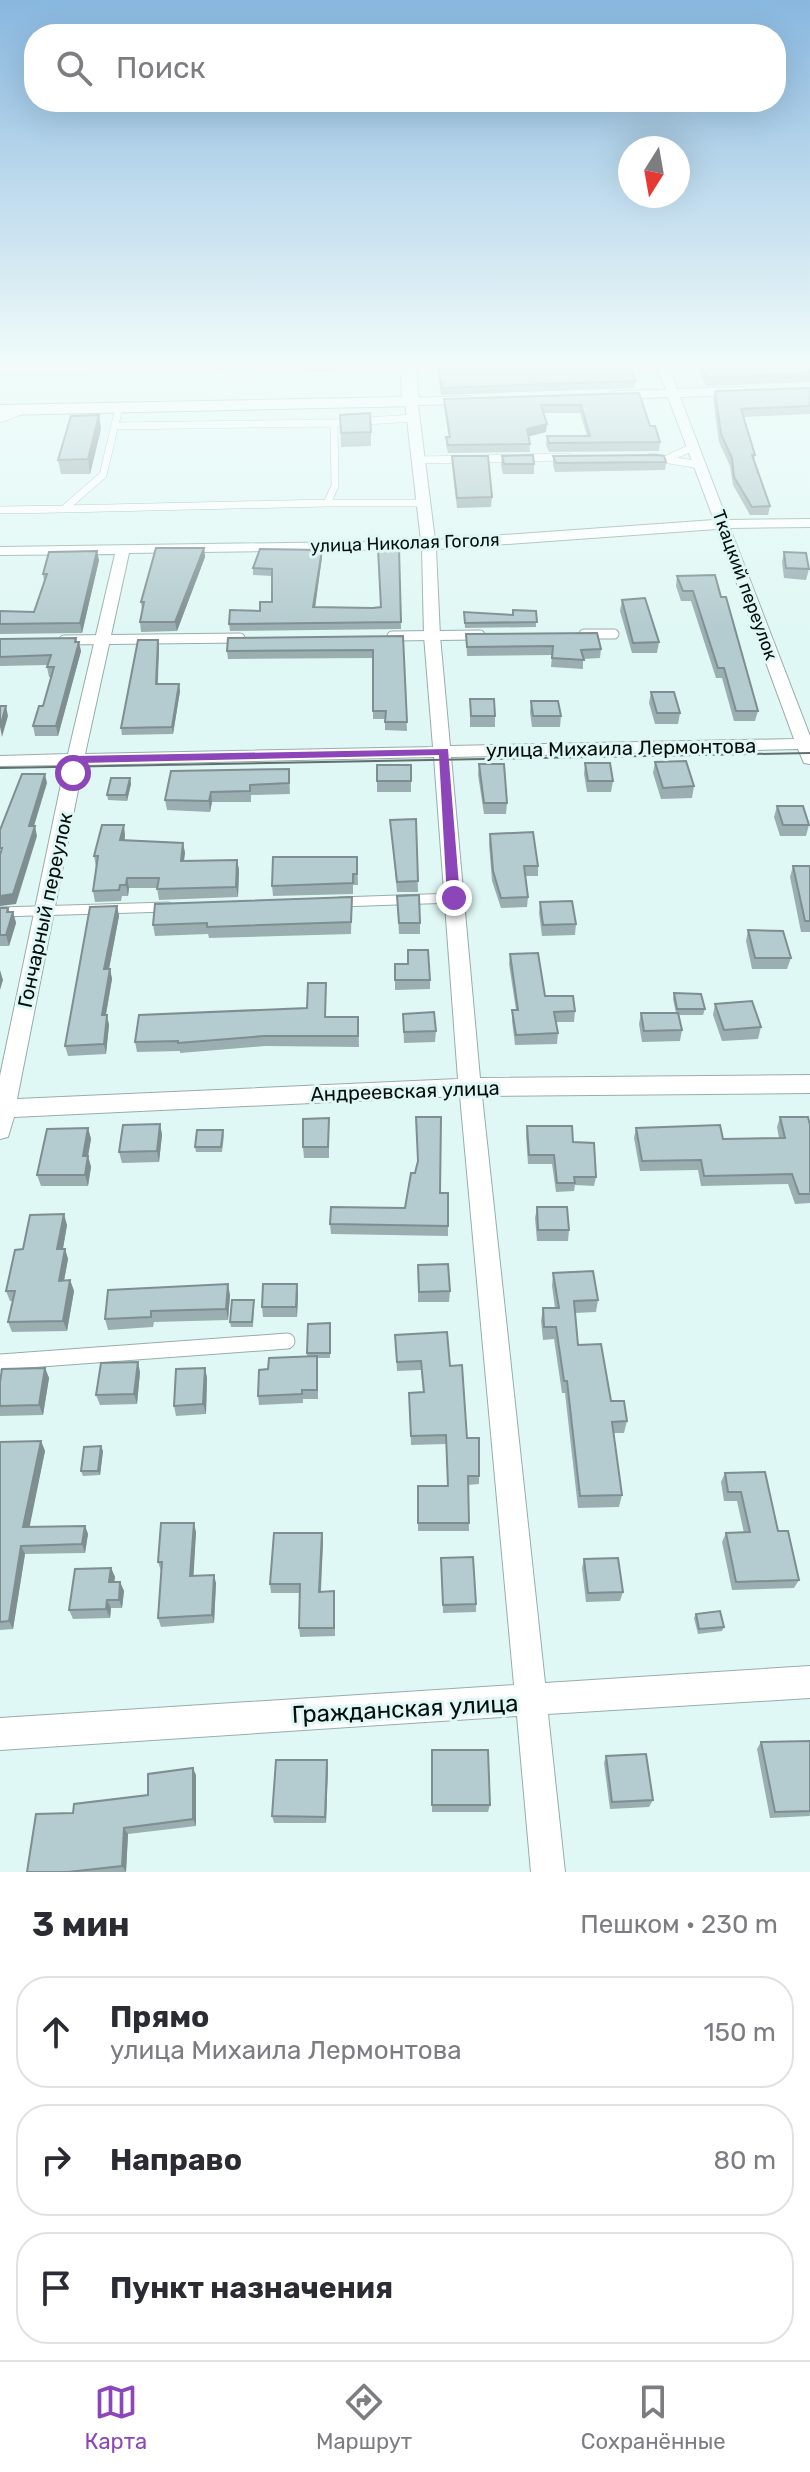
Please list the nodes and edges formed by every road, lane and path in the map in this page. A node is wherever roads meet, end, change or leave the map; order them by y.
1 (108, 454) edge
2 (334, 454) edge
3 (416, 454) edge
4 (677, 454) edge
5 (696, 454) edge
6 (570, 457) edge
7 (643, 457) edge
8 (669, 458) junction
9 (417, 460) junction
10 (700, 465) junction
11 (327, 503) junction
12 (422, 503) junction
13 (64, 509) junction
14 (0, 510) edge
15 (810, 523) edge
16 (723, 524) junction
17 (429, 545) junction
18 (123, 550) junction
19 (0, 551) edge
20 (568, 634) edge
21 (614, 634) dead end
22 (493, 635) edge
23 (432, 636) junction
24 (385, 637) edge
25 (244, 638) edge
26 (103, 640) junction
27 (59, 641) edge
28 (808, 749) edge
29 (444, 752) junction
30 (75, 760) junction
31 (0, 761) edge
32 (454, 898) junction
33 (329, 903) edge
34 (187, 907) edge
35 (44, 911) junction
36 (0, 912) edge
37 (810, 1084) edge
38 (470, 1087) junction
39 (1, 1116) edge
40 (287, 1341) dead end
41 (0, 1362) edge
42 (810, 1682) edge
43 (531, 1702) junction
44 (0, 1734) edge
45 (548, 1872) edge

1 - 13 lane
2 - 11 lane
3 - 9 street
4 - 8 lane
5 - 10 street, Ткацкий переулок
6 - 9 lane
7 - 8 lane
8 - 10 lane
9 - 12 street
10 - 16 street, Ткацкий переулок
11 - 12 lane
11 - 13 lane
12 - 17 street
13 - 14 lane
15 - 16 street, улица Николая Гоголя
16 - 17 street, улица Николая Гоголя
16 - 28 street, Ткацкий переулок
17 - 18 street, улица Николая Гоголя
17 - 23 street
18 - 19 street, улица Николая Гоголя
18 - 26 street, Гончарный переулок
20 - 21 lane
22 - 23 lane
23 - 24 lane
23 - 29 street
25 - 26 lane
26 - 27 lane
26 - 30 street, Гончарный переулок
28 - 29 street, улица Михаила Лермонтова
29 - 30 street, улица Михаила Лермонтова
29 - 32 street
30 - 31 street, улица Михаила Лермонтова
30 - 35 street, Гончарный переулок
32 - 33 lane
32 - 38 street
34 - 35 lane
35 - 36 lane
35 - 39 street, Гончарный переулок
37 - 38 street, Андреевская улица
38 - 39 street, Андреевская улица
38 - 43 street
40 - 41 lane
42 - 43 street, Гражданская улица
43 - 44 street, Гражданская улица
43 - 45 street

